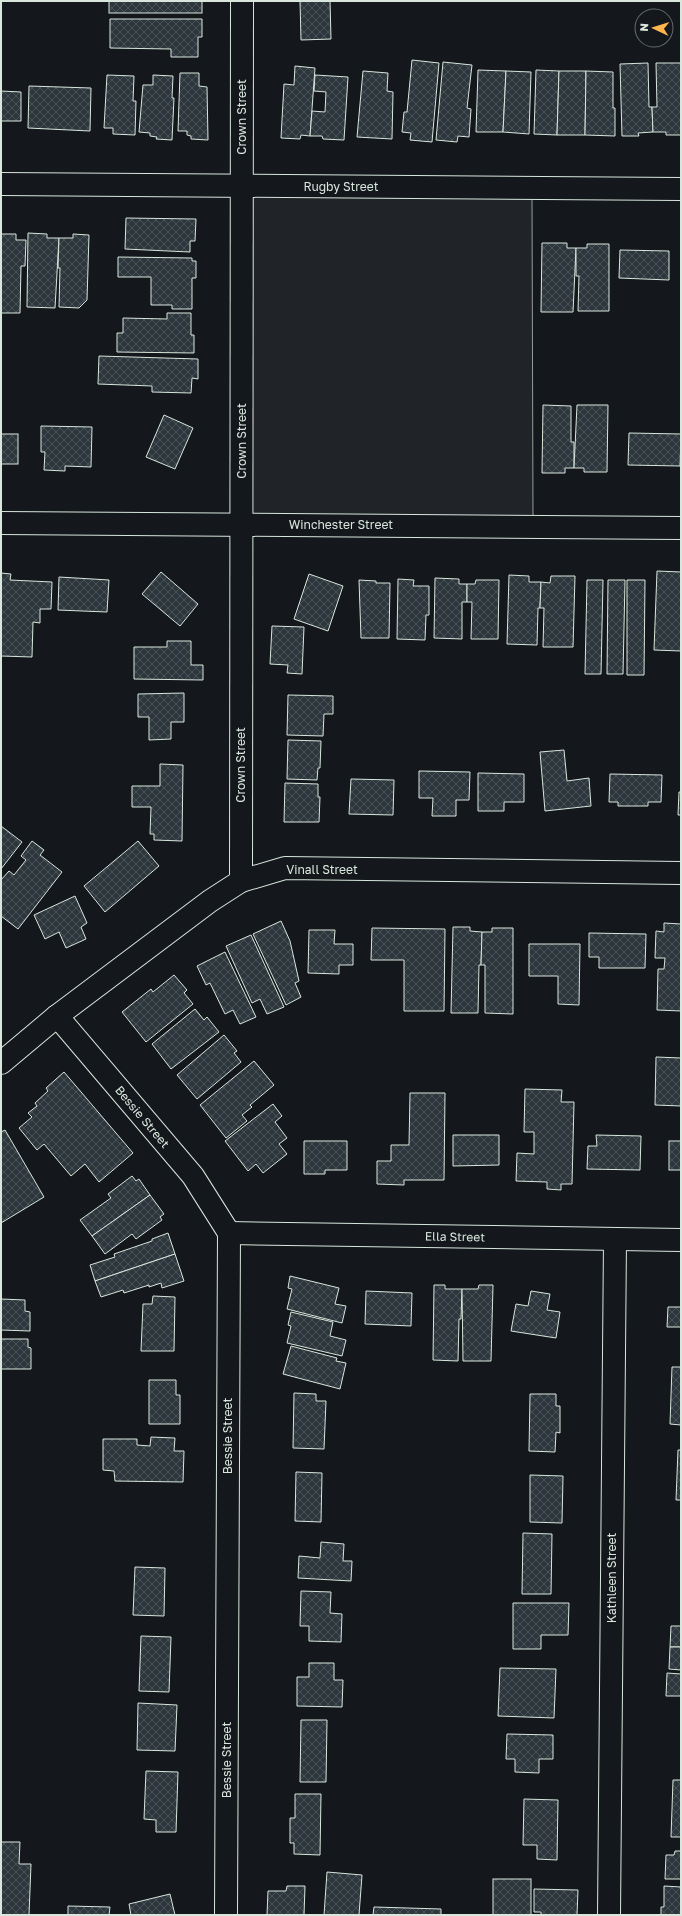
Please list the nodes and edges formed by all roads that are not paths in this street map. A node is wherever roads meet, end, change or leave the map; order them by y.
1 (242, 1) edge
2 (1, 184) edge
3 (242, 186) junction
4 (681, 189) edge
5 (1, 523) edge
6 (242, 524) junction
7 (681, 528) edge
8 (681, 873) edge
9 (241, 881) junction
10 (58, 1016) junction
11 (1, 1063) edge
12 (229, 1233) junction
13 (615, 1240) junction
14 (681, 1240) edge
15 (226, 1915) edge
16 (609, 1915) edge

1 - 3 street, Crown Street
2 - 3 street, Rugby Street
3 - 4 street, Rugby Street
3 - 6 street, Crown Street
5 - 6 street, Winchester Street
6 - 7 street, Winchester Street
6 - 9 street, Crown Street
8 - 9 street, Vinall Street
9 - 10 street, Vinall Street
10 - 11 street, Vinall Street
10 - 12 street, Bessie Street
12 - 13 street, Ella Street
12 - 15 street, Bessie Street
13 - 14 street, Ella Street
13 - 16 street, Kathleen Street

